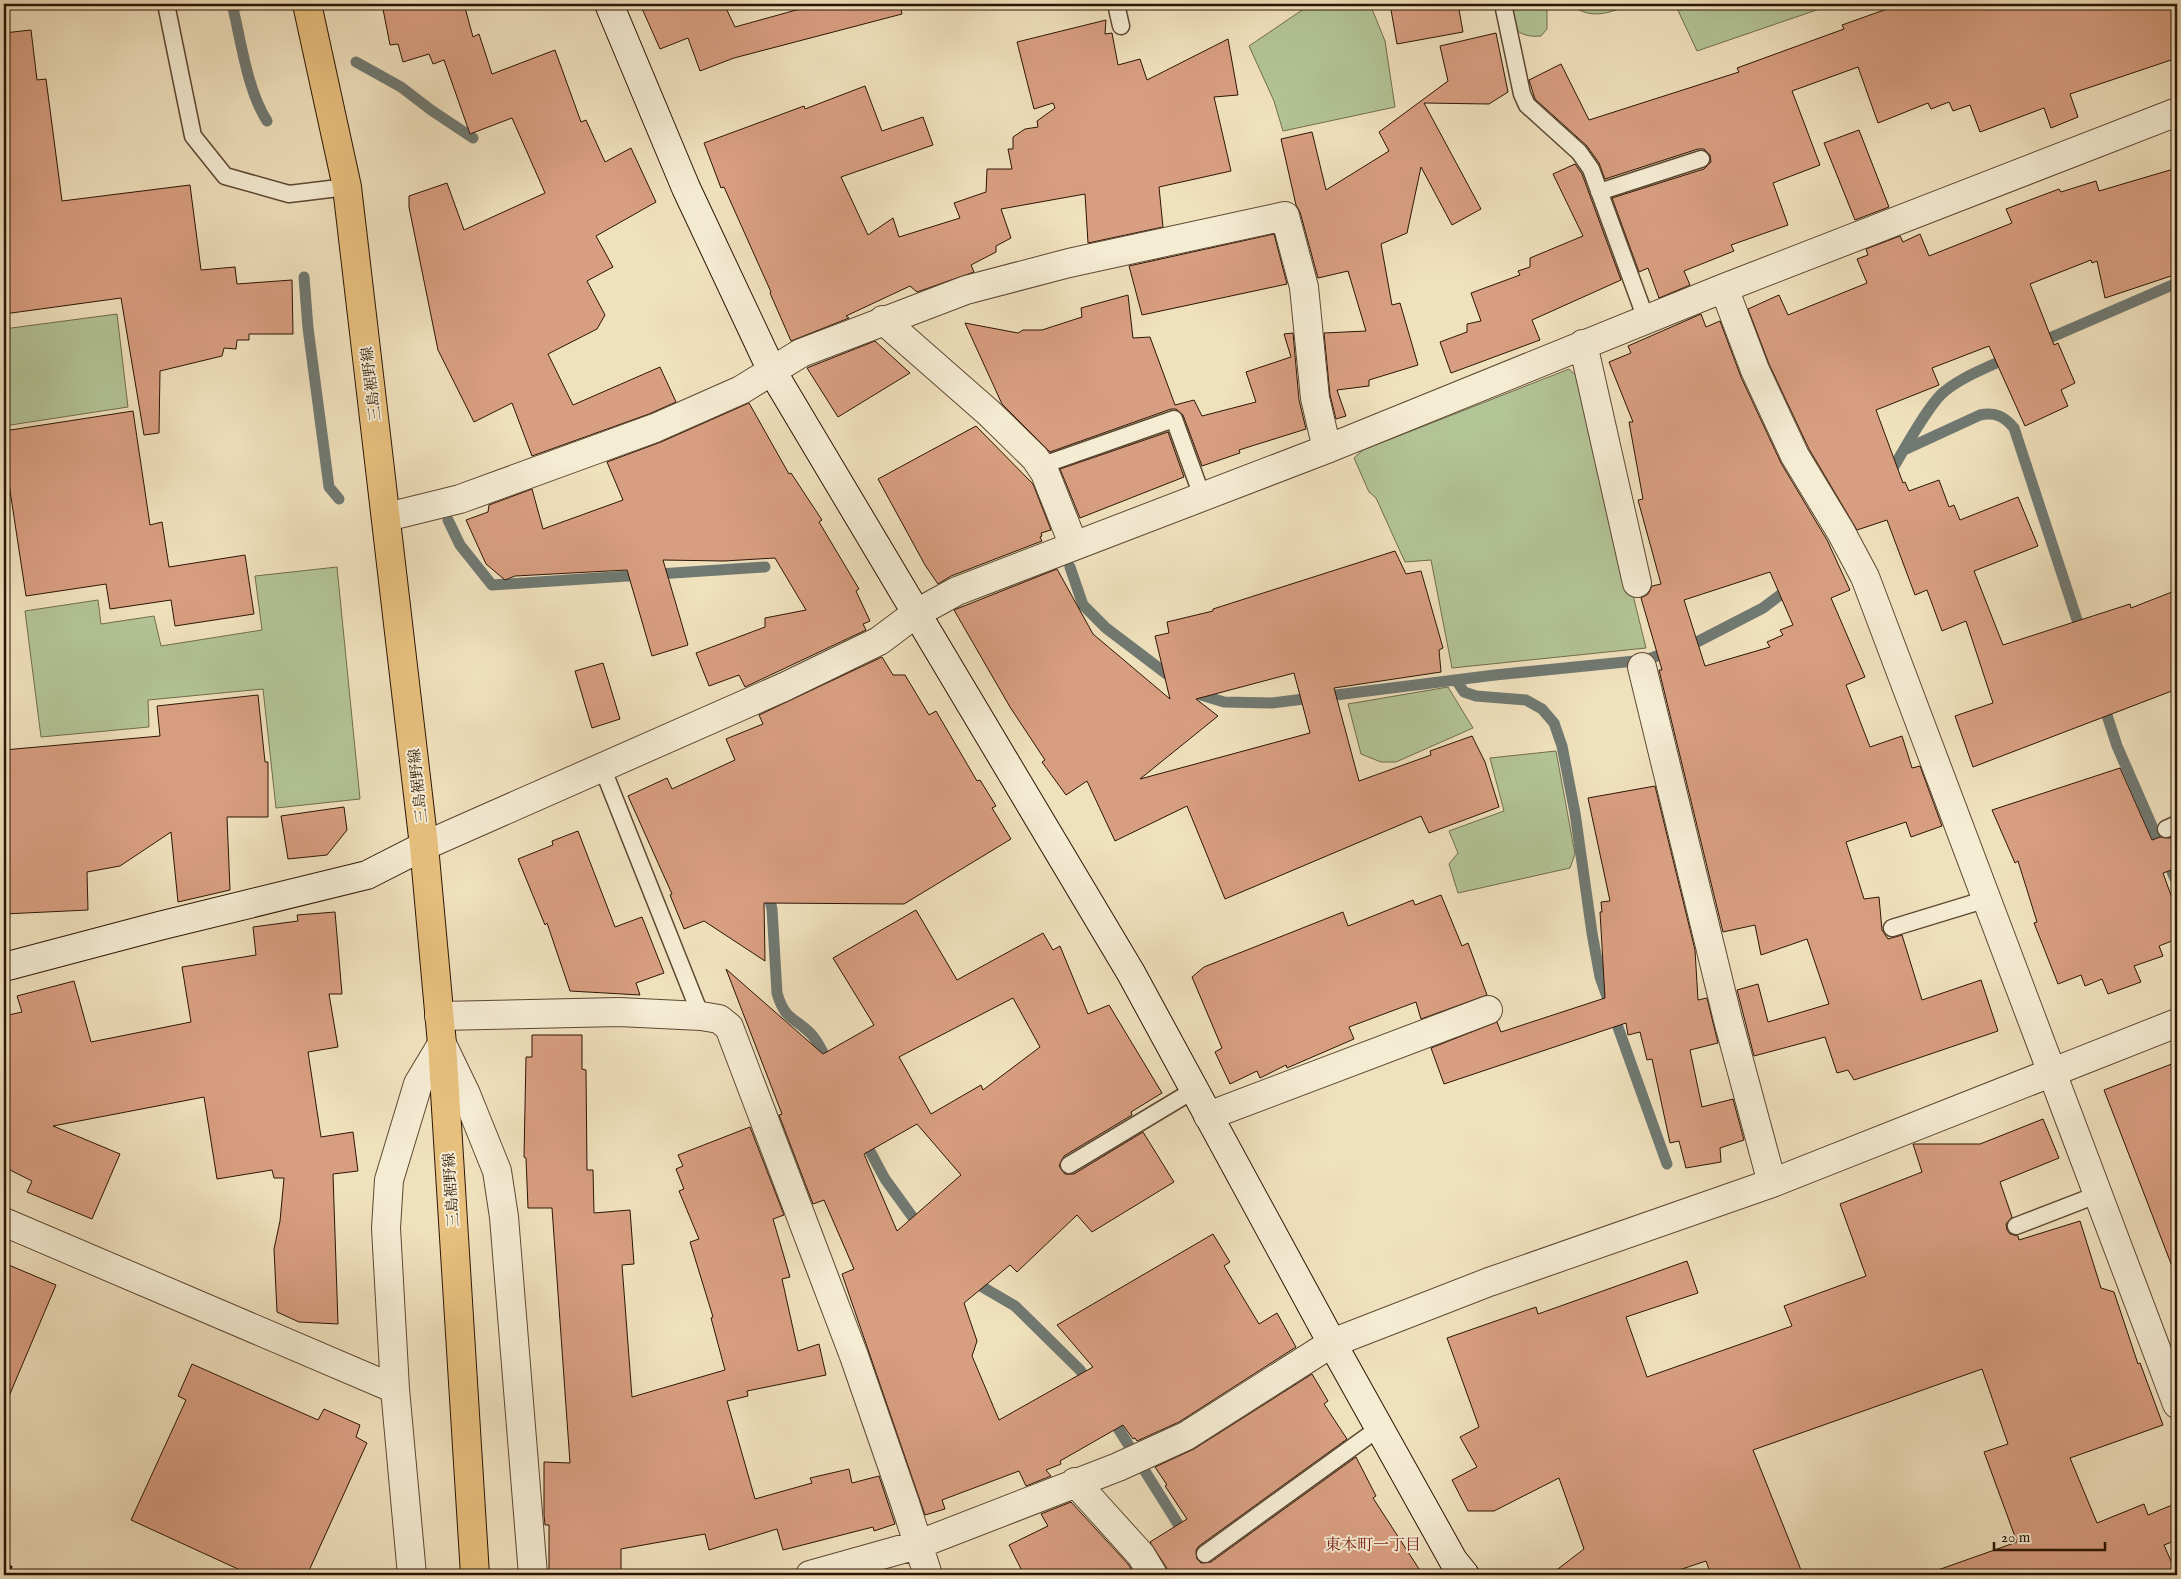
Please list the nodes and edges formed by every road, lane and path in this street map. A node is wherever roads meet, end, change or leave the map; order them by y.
1 (166, 4) edge
2 (307, 4) edge
3 (609, 4) edge
4 (1116, 4) edge
5 (1503, 4) edge
6 (1121, 26) dead end
7 (2177, 112) edge
8 (1701, 159) dead end
9 (346, 187) junction
10 (1600, 192) junction
11 (1724, 288) junction
12 (1646, 319) junction
13 (883, 320) junction
14 (1583, 344) junction
15 (772, 371) junction
16 (1327, 449) junction
17 (1040, 466) junction
18 (1202, 496) junction
19 (387, 517) junction
20 (1074, 546) junction
21 (1637, 583) dead end
22 (915, 614) junction
23 (1642, 667) dead end
24 (602, 767) junction
25 (424, 846) junction
26 (1987, 898) junction
27 (1892, 928) dead end
28 (4, 967) edge
29 (1488, 1010) dead end
30 (439, 1016) junction
31 (702, 1016) junction
32 (2177, 1023) edge
33 (442, 1044) junction
34 (2054, 1073) junction
35 (1194, 1090) junction
36 (1208, 1116) junction
37 (1069, 1165) dead end
38 (1772, 1183) junction
39 (2099, 1194) junction
40 (4, 1222) edge
41 (2016, 1226) dead end
42 (1332, 1344) junction
43 (395, 1389) junction
44 (2177, 1404) edge
45 (1379, 1428) junction
46 (1075, 1482) junction
47 (917, 1545) junction
48 (1205, 1554) dead end
49 (412, 1575) edge
50 (475, 1575) edge
51 (533, 1575) edge
52 (810, 1575) edge
53 (928, 1575) edge
54 (1153, 1575) edge
55 (1465, 1575) edge

1 - 9 lane
2 - 9 main road, 三島裾野線
3 - 15 street
4 - 6 lane
5 - 10 lane
7 - 11 street
8 - 10 lane
9 - 19 main road, 三島裾野線
10 - 12 lane
11 - 12 street
11 - 26 street
12 - 14 street
13 - 15 street
13 - 16 street
13 - 17 street
14 - 16 street
14 - 21 street
15 - 19 street
15 - 22 street
16 - 18 street
17 - 18 lane
17 - 20 street
18 - 20 street
19 - 25 main road, 三島裾野線
20 - 22 street
22 - 24 street
22 - 35 street
23 - 38 street
24 - 25 street
24 - 31 lane
25 - 28 street
25 - 30 main road, 三島裾野線
26 - 27 lane
26 - 34 street
29 - 36 street
30 - 31 street
30 - 33 main road, 三島裾野線
31 - 47 street
32 - 34 street
33 - 43 street
33 - 50 main road, 三島裾野線
33 - 51 street
34 - 38 street
34 - 39 street
35 - 36 street
35 - 37 lane
36 - 42 street
38 - 42 street
39 - 41 lane
39 - 44 street
40 - 43 street
42 - 45 street
42 - 46 street
43 - 49 street
45 - 48 lane
45 - 55 street
46 - 47 street
46 - 54 street
47 - 52 street
47 - 53 street

